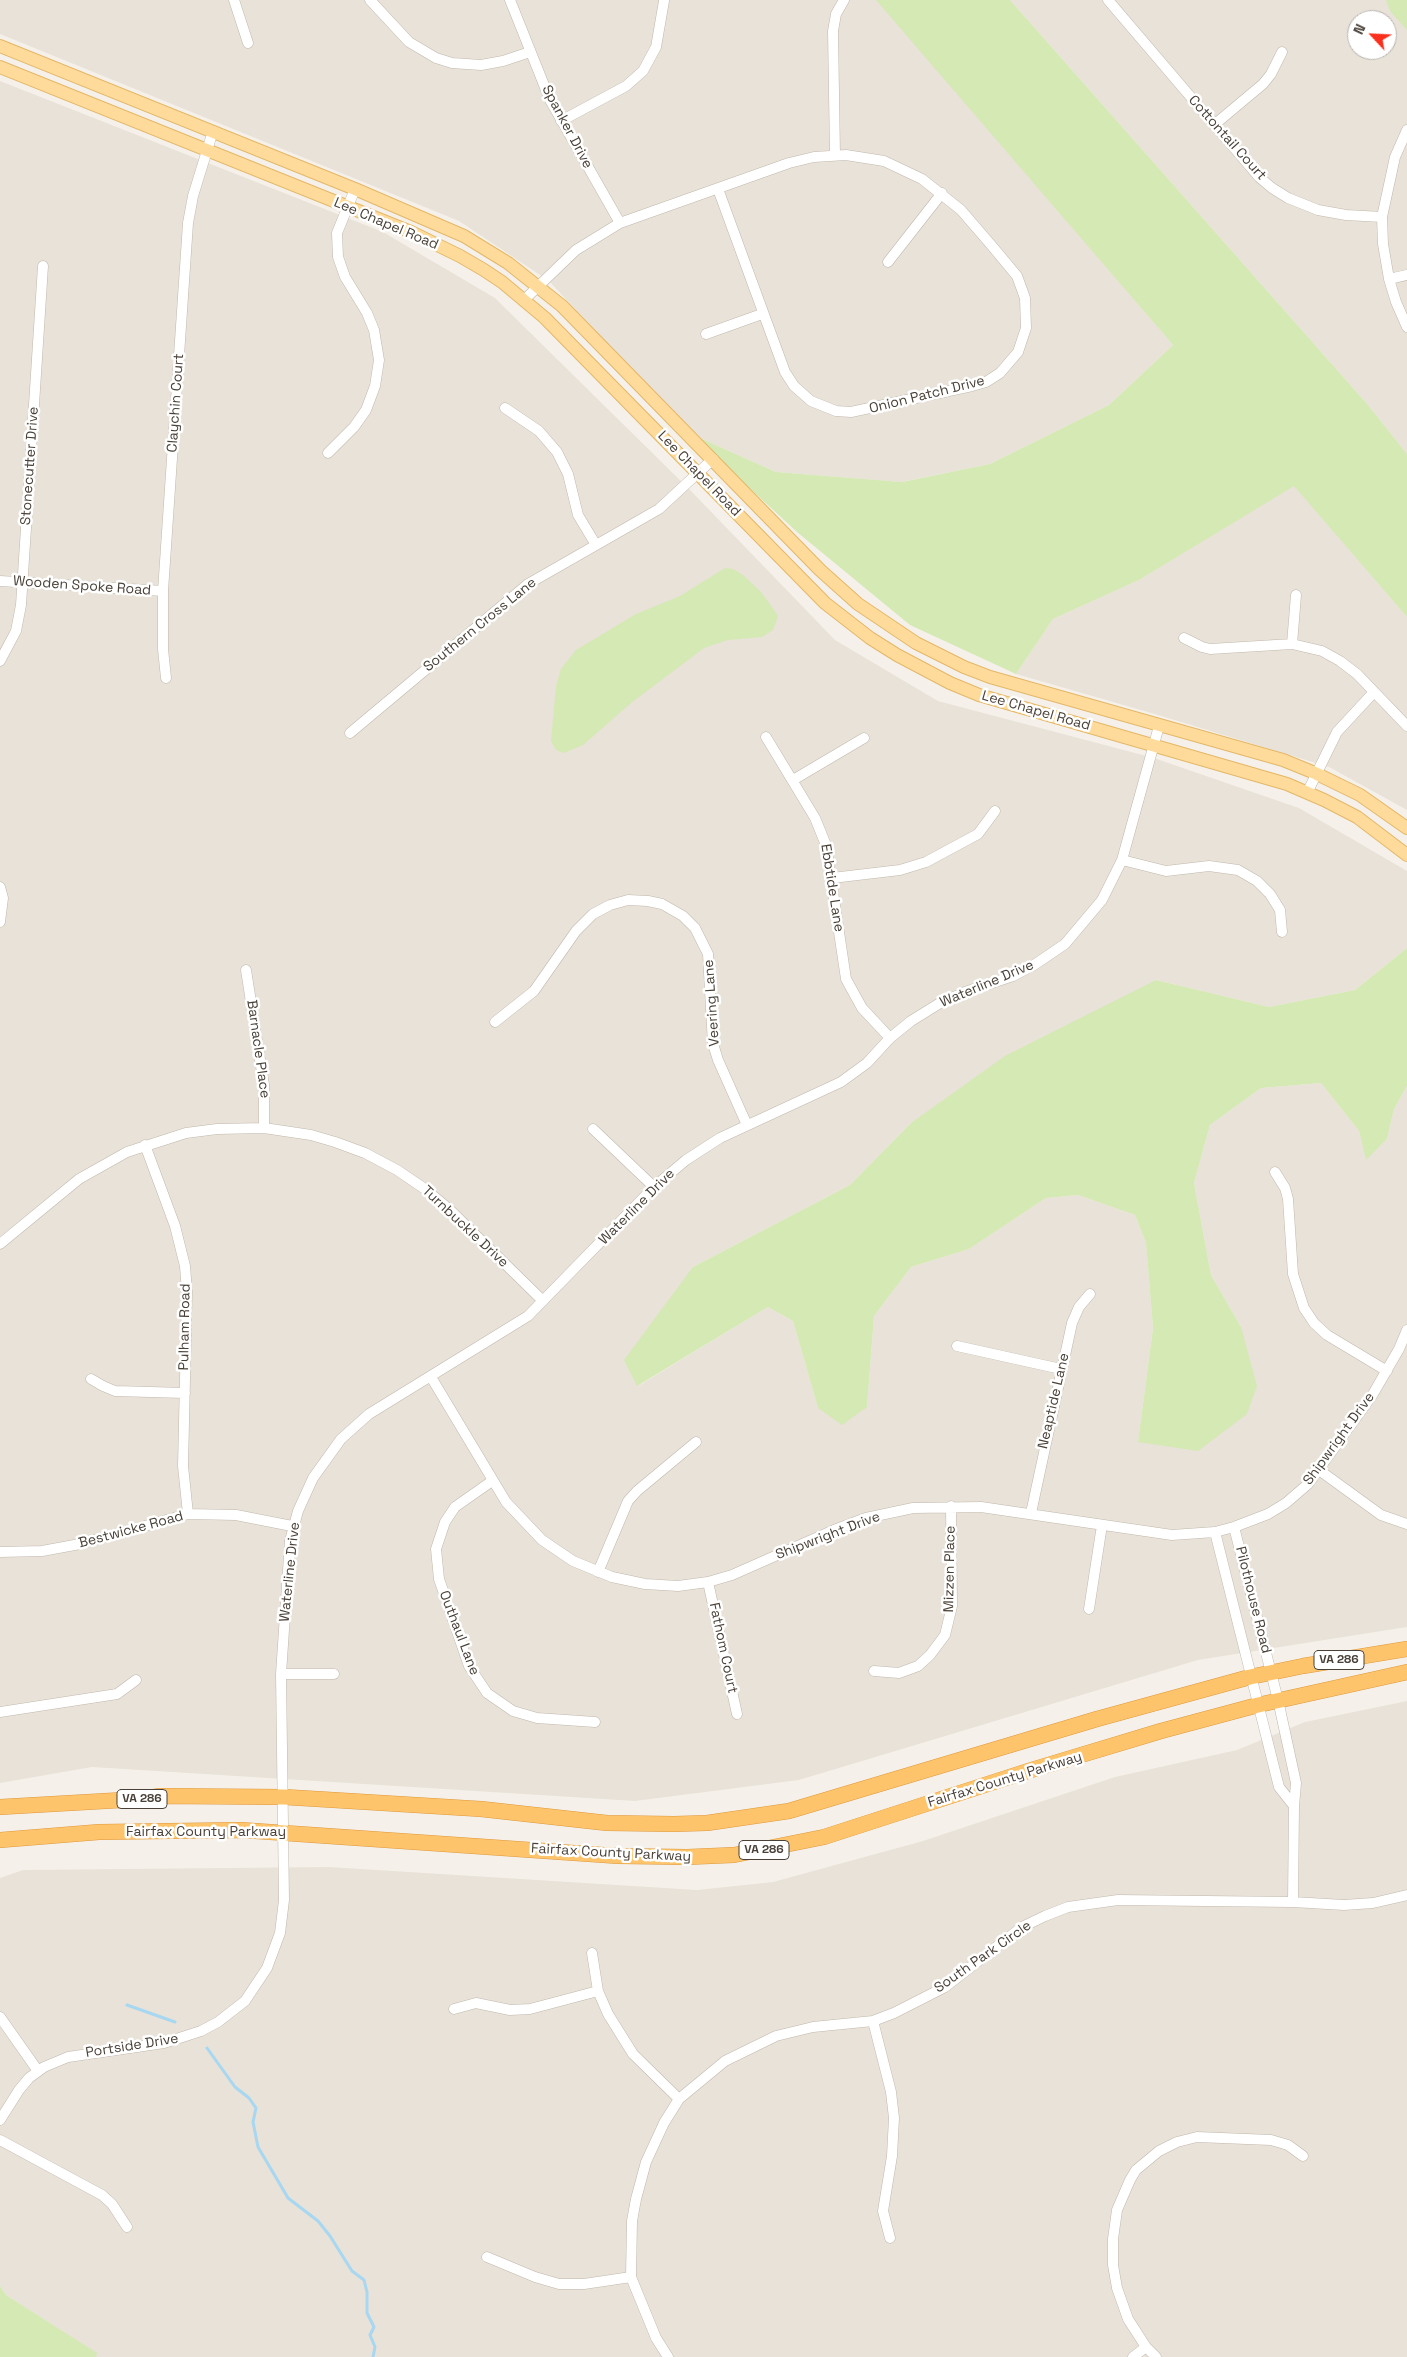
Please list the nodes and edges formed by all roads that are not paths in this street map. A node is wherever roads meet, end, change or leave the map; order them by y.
1 (234, 0) edge
2 (370, 0) edge
3 (510, 0) edge
4 (844, 0) edge
5 (1108, 0) edge
6 (664, 1) edge
7 (248, 43) dead end
8 (0, 46) edge
9 (530, 52) junction
10 (1282, 52) dead end
11 (0, 67) edge
12 (561, 121) junction
13 (1214, 125) junction
14 (1407, 130) edge
15 (213, 131) junction
16 (206, 151) junction
17 (835, 154) junction
18 (355, 189) junction
19 (718, 189) junction
20 (942, 193) junction
21 (347, 207) junction
22 (1382, 217) junction
23 (620, 223) junction
24 (888, 262) dead end
25 (43, 266) dead end
26 (1407, 275) edge
27 (1389, 279) junction
28 (539, 286) junction
29 (524, 300) junction
30 (762, 314) junction
31 (1407, 327) edge
32 (706, 334) dead end
33 (505, 408) dead end
34 (328, 453) dead end
35 (713, 459) junction
36 (698, 473) junction
37 (596, 545) junction
38 (0, 581) edge
39 (22, 582) junction
40 (163, 591) junction
41 (1296, 595) dead end
42 (1184, 638) dead end
43 (1292, 644) junction
44 (0, 661) edge
45 (166, 678) dead end
46 (1374, 692) junction
47 (1159, 726) junction
48 (1407, 726) edge
49 (350, 733) dead end
50 (766, 737) dead end
51 (864, 738) dead end
52 (1154, 745) junction
53 (1315, 773) junction
54 (793, 780) junction
55 (1308, 793) junction
56 (995, 811) dead end
57 (1407, 828) edge
58 (1407, 855) edge
59 (1122, 860) junction
60 (832, 878) junction
61 (0, 886) edge
62 (0, 922) edge
63 (1282, 932) dead end
64 (246, 970) dead end
65 (495, 1022) dead end
66 (890, 1038) junction
67 (747, 1125) junction
68 (264, 1128) junction
69 (594, 1128) dead end
70 (145, 1145) junction
71 (1275, 1172) dead end
72 (654, 1188) junction
73 (0, 1244) edge
74 (1090, 1294) dead end
75 (543, 1301) junction
76 (1407, 1330) edge
77 (956, 1346) dead end
78 (1061, 1370) junction
79 (1387, 1371) junction
80 (431, 1377) junction
81 (92, 1379) dead end
82 (185, 1393) junction
83 (696, 1442) dead end
84 (1319, 1470) junction
85 (492, 1480) junction
86 (951, 1506) junction
87 (1031, 1513) junction
88 (188, 1514) junction
89 (1407, 1524) edge
90 (1102, 1525) junction
91 (292, 1526) junction
92 (1234, 1527) junction
93 (1215, 1532) junction
94 (0, 1552) edge
95 (598, 1572) junction
96 (708, 1582) junction
97 (1089, 1609) dead end
98 (1407, 1649) edge
99 (874, 1671) dead end
100 (1407, 1672) edge
101 (1271, 1673) junction
102 (281, 1674) junction
103 (334, 1674) dead end
104 (1250, 1677) junction
105 (136, 1680) dead end
106 (1278, 1700) junction
107 (1258, 1705) junction
108 (0, 1712) edge
109 (737, 1714) dead end
110 (595, 1722) dead end
111 (284, 1797) junction
112 (1294, 1806) junction
113 (0, 1807) edge
114 (283, 1832) junction
115 (0, 1840) edge
116 (1407, 1895) edge
117 (1293, 1902) junction
118 (592, 1953) dead end
119 (598, 1991) junction
120 (454, 2009) dead end
121 (0, 2017) edge
122 (873, 2021) junction
123 (38, 2071) junction
124 (678, 2100) junction
125 (0, 2120) edge
126 (0, 2140) edge
127 (1303, 2156) dead end
128 (127, 2227) dead end
129 (890, 2238) dead end
130 (487, 2257) dead end
131 (631, 2277) junction
132 (1146, 2347) junction
133 (668, 2357) edge
134 (1133, 2357) edge
135 (1156, 2357) edge

1 - 7 street
2 - 9 street
3 - 9 street, Spanker Drive
4 - 17 street
5 - 13 street, Cottontail Court
6 - 12 street
8 - 15 main road, Lee Chapel Road
9 - 12 street, Spanker Drive
10 - 13 street
11 - 16 main road, Lee Chapel Road
12 - 23 street, Spanker Drive
13 - 22 street, Cottontail Court
14 - 22 street
15 - 16 street, Claychin Court
15 - 18 main road, Lee Chapel Road
16 - 21 main road, Lee Chapel Road
16 - 40 street, Claychin Court
17 - 19 street, Onion Patch Drive
17 - 20 street, Onion Patch Drive
18 - 21 street
18 - 28 main road, Lee Chapel Road
19 - 23 street, Onion Patch Drive
19 - 30 street, Onion Patch Drive
20 - 24 street
20 - 30 street, Onion Patch Drive
21 - 29 main road, Lee Chapel Road
21 - 34 street
22 - 27 street
23 - 28 street, Onion Patch Drive
25 - 39 street, Stonecutter Drive
26 - 27 street
27 - 31 street
28 - 29 street, Onion Patch Drive
28 - 35 main road, Lee Chapel Road
29 - 36 main road, Lee Chapel Road
30 - 32 street
33 - 37 street
35 - 36 street, Southern Cross Lane
35 - 47 main road, Lee Chapel Road
36 - 37 street, Southern Cross Lane
36 - 52 main road, Lee Chapel Road
37 - 49 street, Southern Cross Lane
38 - 39 street, Wooden Spoke Road
39 - 40 street, Wooden Spoke Road
39 - 44 street, Stonecutter Drive
40 - 45 street, Claychin Court
41 - 43 street
42 - 43 street
43 - 46 street
46 - 48 street
46 - 53 street
47 - 52 street, Waterline Drive
47 - 53 main road, Lee Chapel Road
50 - 54 street, Ebbtide Lane
51 - 54 street
52 - 55 main road, Lee Chapel Road
52 - 59 street, Waterline Drive
53 - 55 street
53 - 57 main road, Lee Chapel Road
54 - 60 street, Ebbtide Lane
55 - 58 main road, Lee Chapel Road
56 - 60 street
59 - 63 street
59 - 66 street, Waterline Drive
60 - 66 street, Ebbtide Lane
61 - 62 street
64 - 68 street, Barnacle Place
65 - 67 street, Veering Lane
66 - 67 street, Waterline Drive
67 - 72 street, Waterline Drive
68 - 70 street, Turnbuckle Drive
68 - 75 street, Turnbuckle Drive
69 - 72 street
70 - 73 street, Turnbuckle Drive
70 - 82 street, Pulham Road
71 - 79 street
72 - 75 street, Waterline Drive
74 - 78 street, Neaptide Lane
75 - 80 street, Waterline Drive
76 - 79 street, Shipwright Drive
77 - 78 street
78 - 87 street, Neaptide Lane
79 - 84 street, Shipwright Drive
80 - 85 street, Shipwright Drive
80 - 91 street, Waterline Drive
81 - 82 street
82 - 88 street, Pulham Road
83 - 95 street
84 - 89 street
84 - 92 street, Shipwright Drive
85 - 95 street, Shipwright Drive
85 - 110 street, Outhaul Lane
86 - 87 street, Shipwright Drive
86 - 96 street, Shipwright Drive
86 - 99 street, Mizzen Place
87 - 90 street, Shipwright Drive
88 - 91 street, Bestwicke Road
88 - 94 street, Bestwicke Road
90 - 93 street, Shipwright Drive
90 - 97 street
91 - 102 street, Waterline Drive
92 - 93 street, Shipwright Drive
92 - 101 street, Pilothouse Road
93 - 104 street, Pilothouse Road
95 - 96 street, Shipwright Drive
96 - 109 street, Fathom Court
98 - 101 highway, VA 286
100 - 106 highway, Fairfax County Parkway / VA 286
101 - 104 highway, VA 286
101 - 106 street, Pilothouse Road
102 - 103 street
102 - 111 street, Waterline Drive
104 - 107 street, Pilothouse Road
104 - 111 highway, VA 286
105 - 108 street
106 - 107 highway, Fairfax County Parkway / VA 286
106 - 112 street, Pilothouse Road
107 - 112 street, Pilothouse Road
107 - 114 highway, Fairfax County Parkway / VA 286
111 - 113 highway, VA 286
111 - 114 street, Portside Drive
112 - 117 street, Pilothouse Road
114 - 115 highway, Fairfax County Parkway / VA 286
114 - 123 street, Portside Drive
116 - 117 street, South Park Circle
117 - 122 street, South Park Circle
118 - 119 street
119 - 120 street
119 - 124 street
121 - 123 street
122 - 124 street, South Park Circle
122 - 129 street
123 - 125 street, Portside Drive
124 - 131 street, South Park Circle
126 - 128 street
127 - 132 street
130 - 131 street
131 - 133 street, South Park Circle
132 - 134 street
132 - 135 street

